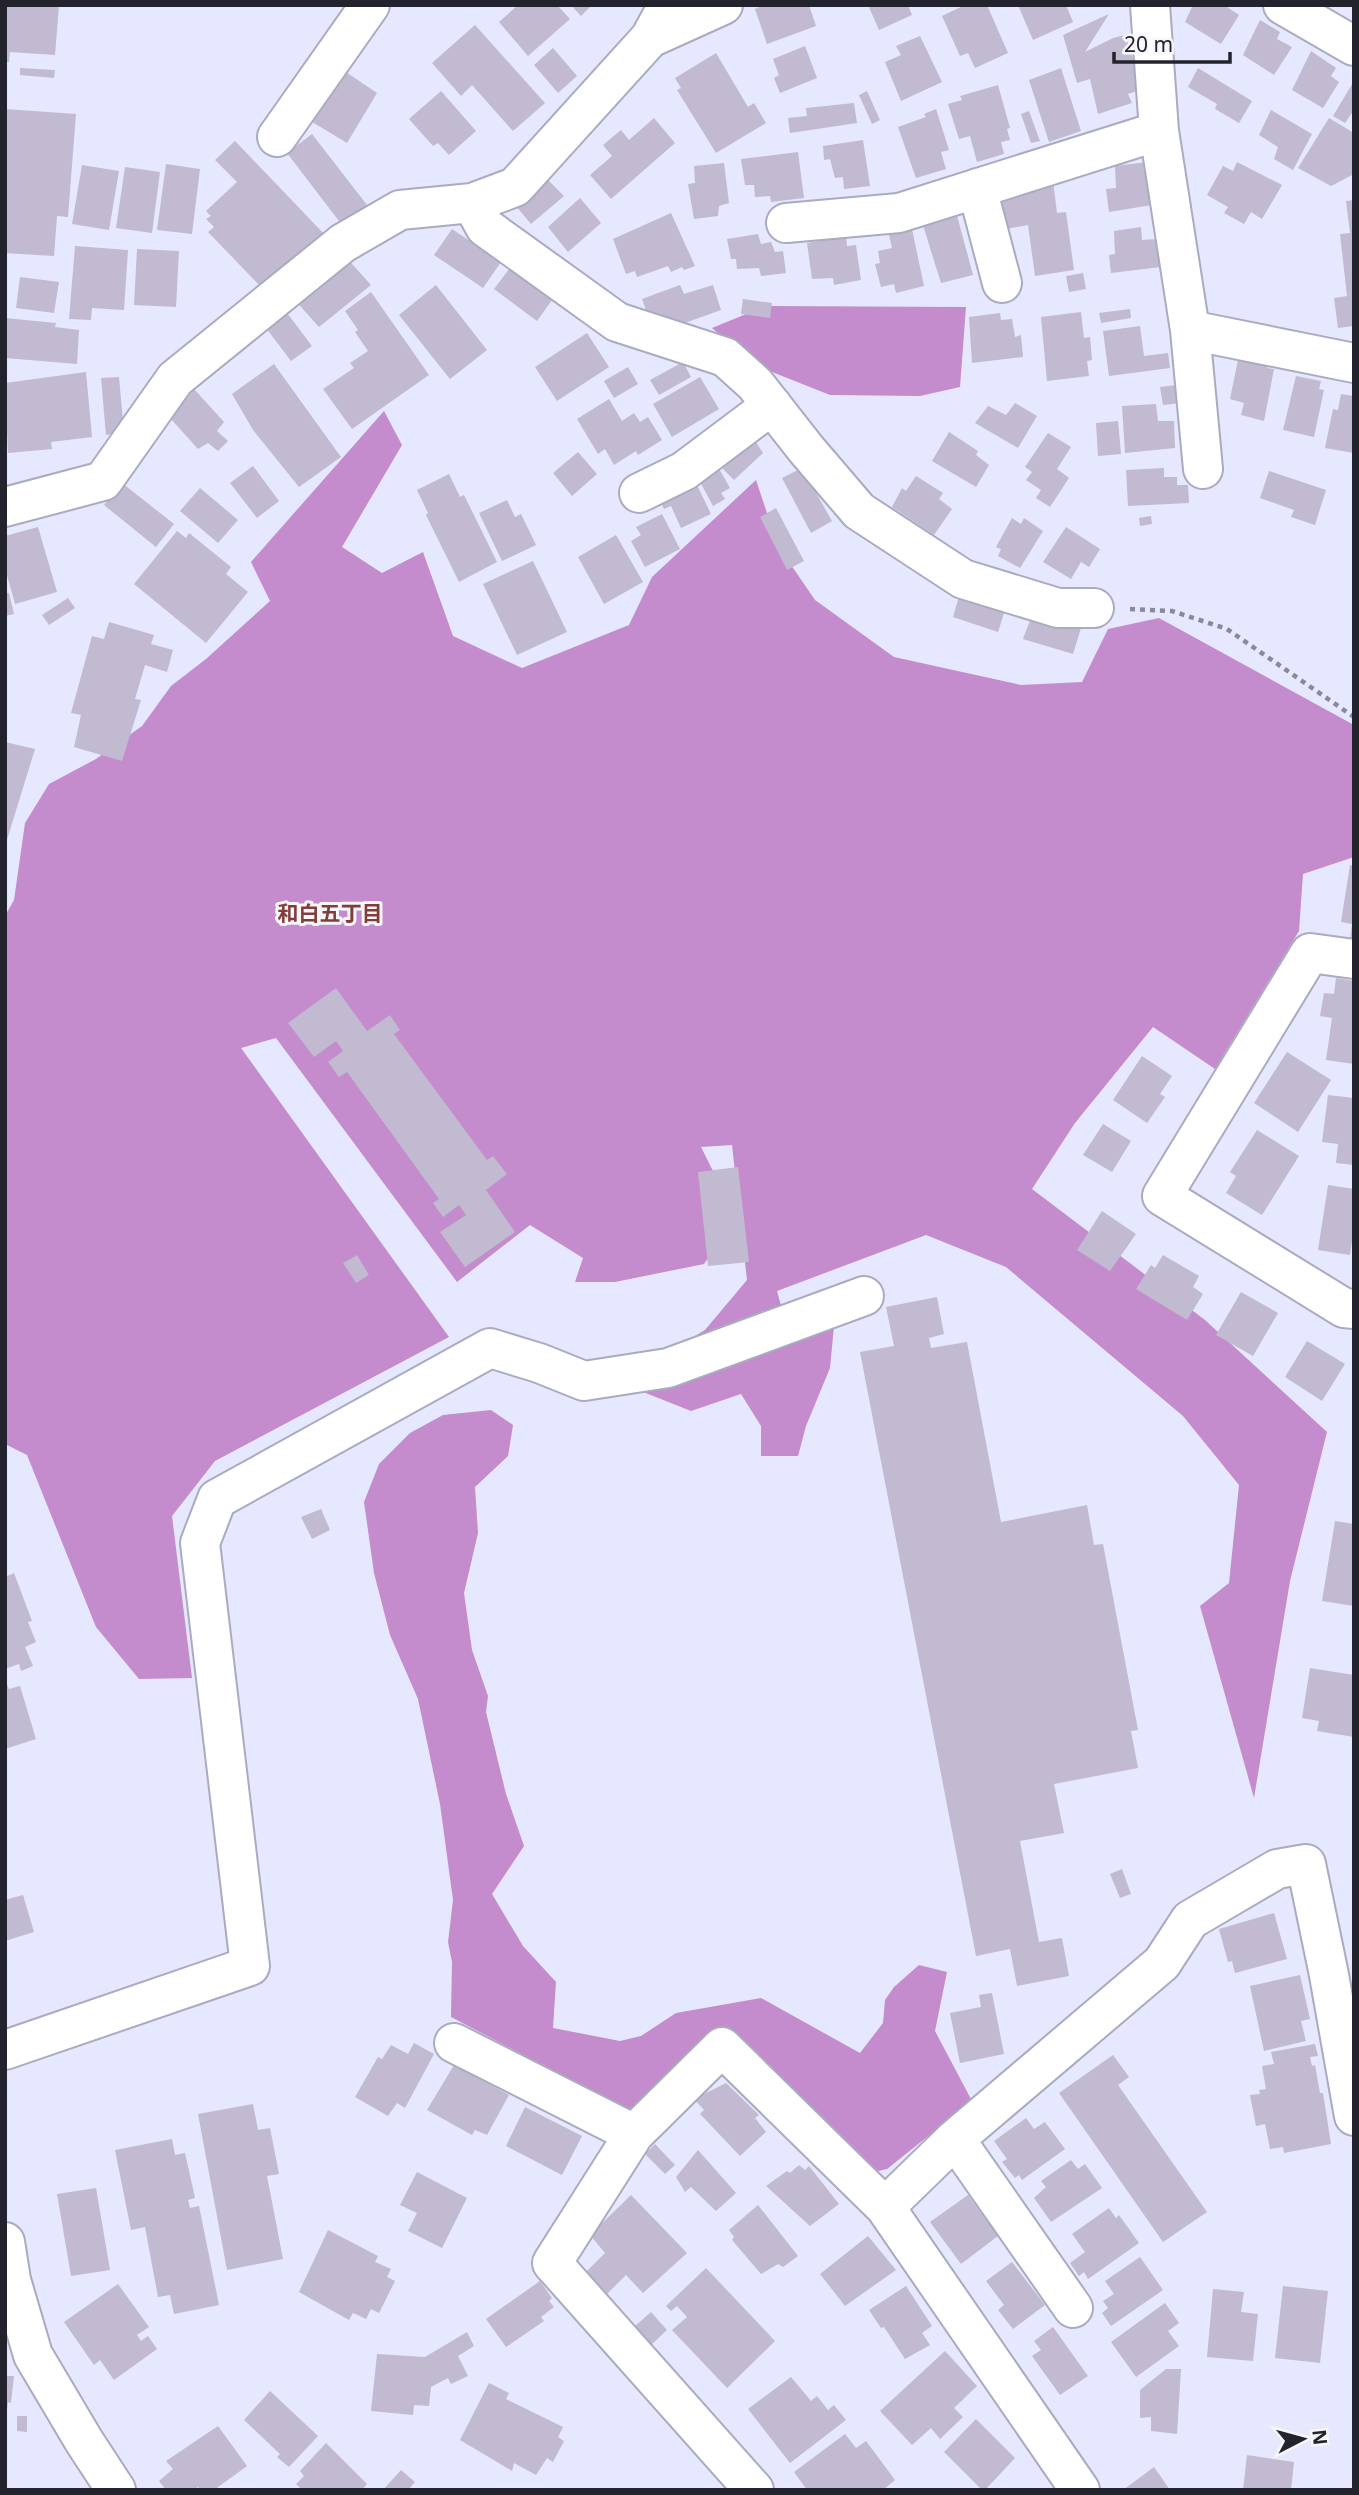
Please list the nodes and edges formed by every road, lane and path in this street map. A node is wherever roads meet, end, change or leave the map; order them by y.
1 (370, 5) edge
2 (723, 5) edge
3 (1150, 5) edge
4 (1283, 5) edge
5 (661, 15) edge
6 (1354, 46) edge
7 (1159, 131) junction
8 (277, 137) dead end
9 (977, 188) junction
10 (472, 203) junction
11 (786, 223) dead end
12 (1002, 283) dead end
13 (1190, 330) junction
14 (1354, 363) edge
15 (772, 405) junction
16 (1203, 469) dead end
17 (639, 493) dead end
18 (5, 507) edge
19 (1094, 608) joint
20 (1354, 717) edge
21 (1354, 960) edge
22 (864, 1296) dead end
23 (1354, 1309) edge
24 (1342, 1977) edge
25 (454, 2043) dead end
26 (5, 2050) edge
27 (1354, 2116) edge
28 (634, 2134) junction
29 (955, 2138) junction
30 (886, 2207) junction
31 (5, 2242) edge
32 (1073, 2308) dead end
33 (116, 2490) edge
34 (754, 2490) edge
35 (1080, 2490) edge

1 - 8 street
2 - 5 street
3 - 7 street
4 - 6 street
5 - 10 street
7 - 9 street
7 - 13 street
9 - 11 street
9 - 12 street
10 - 15 street
10 - 18 street
13 - 14 street
13 - 16 street
15 - 17 street
15 - 19 street
19 - 20 path
21 - 23 street
22 - 26 street
24 - 27 street
24 - 29 street
25 - 28 street
28 - 30 street
28 - 34 street
29 - 30 street
29 - 32 street
30 - 35 street
31 - 33 street

